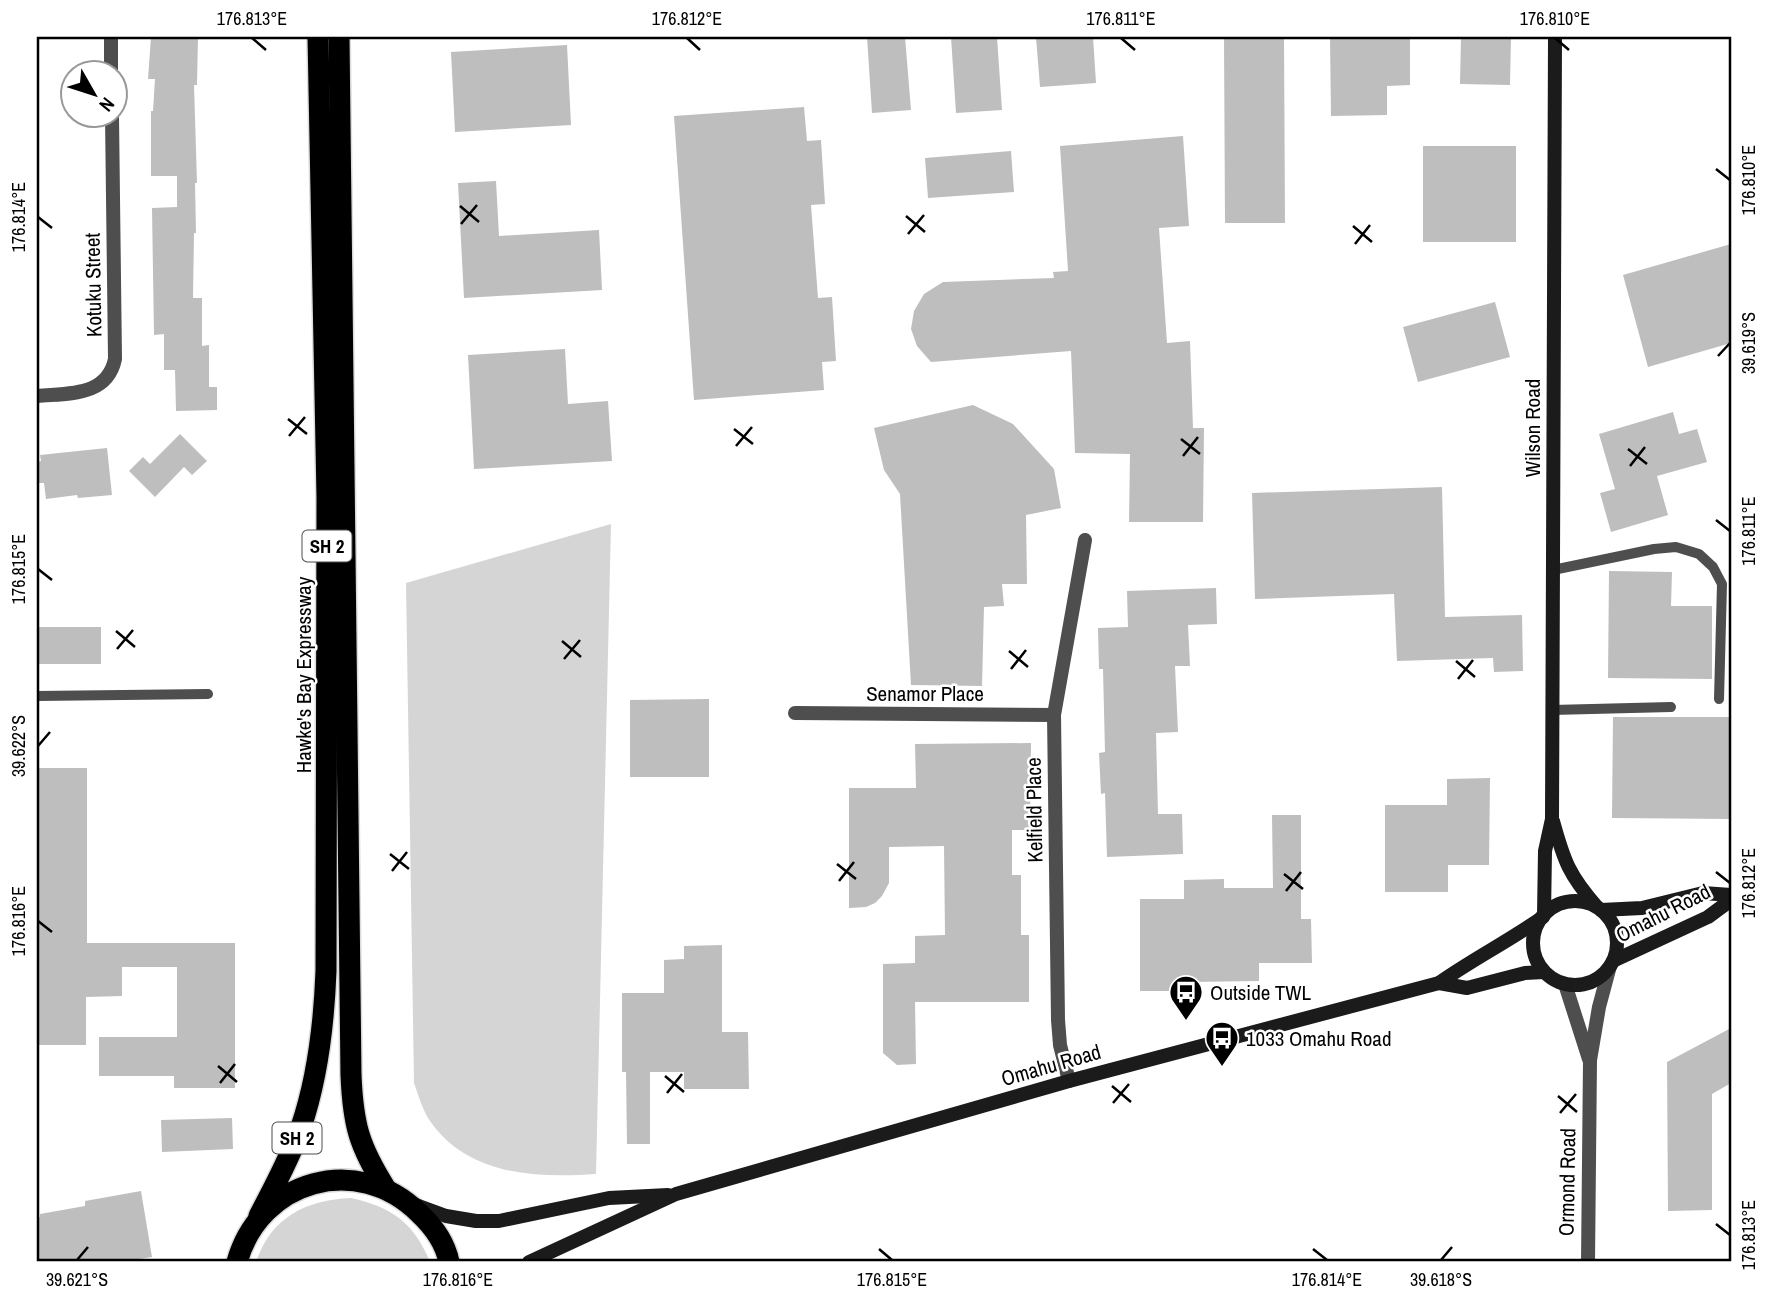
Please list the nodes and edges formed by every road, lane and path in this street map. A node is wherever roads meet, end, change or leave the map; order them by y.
1 (111, 37) edge
2 (318, 37) edge
3 (339, 37) edge
4 (1555, 37) edge
5 (111, 60) edge
6 (112, 130) edge
7 (37, 396) edge
8 (1085, 540) dead end
9 (1553, 570) junction
10 (208, 694) dead end
11 (37, 696) edge
12 (1719, 699) dead end
13 (1671, 707) dead end
14 (1552, 710) junction
15 (795, 713) dead end
16 (1054, 715) junction
17 (1552, 819) junction
18 (1731, 897) edge
19 (1599, 909) junction
20 (1543, 916) junction
21 (1611, 963) junction
22 (1544, 972) junction
23 (1439, 983) junction
24 (1565, 984) junction
25 (1590, 1060) junction
26 (1069, 1081) junction
27 (386, 1189) junction
28 (676, 1194) junction
29 (408, 1202) junction
30 (259, 1216) junction
31 (234, 1259) edge
32 (449, 1262) edge
33 (529, 1262) edge
34 (1588, 1262) edge

1 - 5 street
2 - 30 highway, Hawke's Bay Expressway / SH 2
3 - 27 highway, Hawke's Bay Expressway / SH 2
4 - 9 main road, Wilson Road
6 - 7 street, Kotuku Street
8 - 16 street, Kelfield Place
9 - 12 lane
9 - 14 main road, Wilson Road
10 - 11 lane
13 - 14 lane
14 - 17 main road, Wilson Road
15 - 16 street, Senamor Place
16 - 26 street, Kelfield Place
17 - 19 main road, Wilson Road
17 - 20 main road, Wilson Road
18 - 19 main road, Omahu Road
18 - 21 main road, Omahu Road
19 - 20 main road
19 - 21 main road
20 - 22 main road
20 - 23 main road, Omahu Road
21 - 24 main road
21 - 25 street, Ormond Road
22 - 23 main road, Omahu Road
22 - 24 main road
23 - 26 main road, Omahu Road
24 - 25 street, Ormond Road
25 - 34 street, Ormond Road
26 - 28 main road, Omahu Road
27 - 29 highway
27 - 30 highway
28 - 29 main road, Omahu Road
28 - 33 main road, Omahu Road
29 - 32 highway
30 - 31 highway, SH 2

